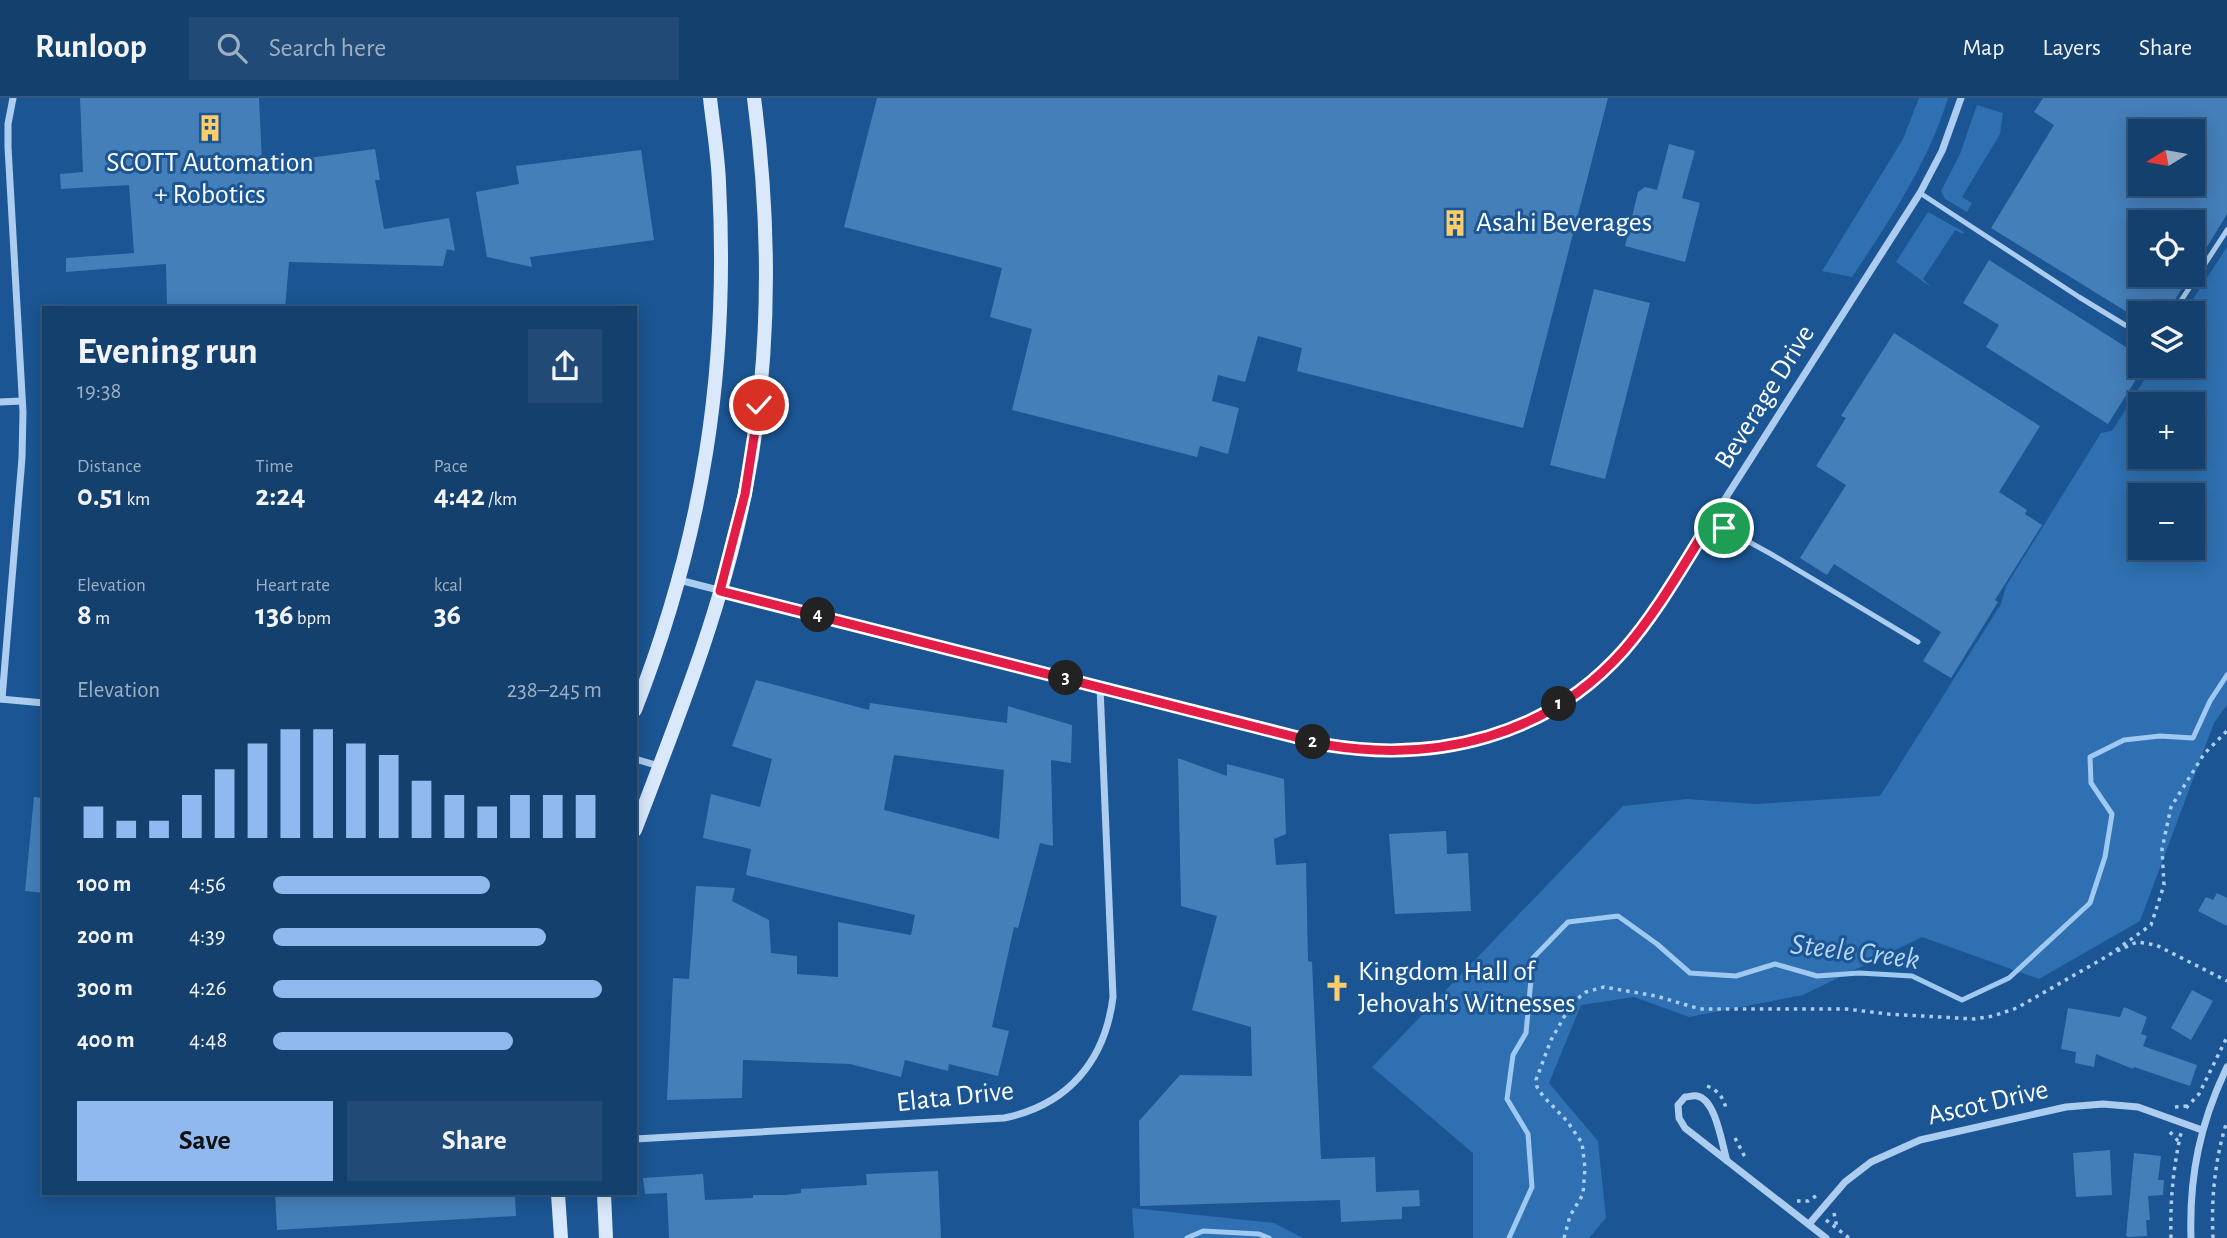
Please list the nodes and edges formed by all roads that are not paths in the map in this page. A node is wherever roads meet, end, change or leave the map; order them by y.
1 (13, 98) edge
2 (710, 98) edge
3 (754, 98) edge
4 (1961, 98) edge
5 (4, 147) edge
6 (1920, 193) junction
7 (2227, 230) edge
8 (2181, 301) edge
9 (2128, 326) edge
10 (22, 401) junction
11 (0, 402) edge
12 (1711, 521) junction
13 (679, 580) junction
14 (720, 591) junction
15 (1918, 642) dead end
16 (1100, 687) junction
17 (1, 699) edge
18 (42, 703) edge
19 (637, 704) edge
20 (637, 760) edge
21 (660, 766) junction
22 (637, 825) edge
23 (2227, 1067) edge
24 (2202, 1130) junction
25 (637, 1139) edge
26 (1727, 1161) junction
27 (558, 1195) edge
28 (604, 1195) edge
29 (1809, 1224) junction
30 (561, 1238) edge
31 (606, 1238) edge
32 (1826, 1238) edge
33 (2191, 1238) edge

1 - 5 street
2 - 13 street
3 - 14 street
4 - 6 street, Beverage Drive
5 - 10 street
6 - 9 lane
6 - 12 street, Beverage Drive
7 - 8 lane
10 - 11 street
10 - 17 street
12 - 15 lane
12 - 16 street, Beverage Drive
13 - 14 street, Beverage Drive
13 - 19 street
14 - 16 street, Beverage Drive
14 - 21 street
16 - 25 street, Elata Drive
17 - 18 street
20 - 21 street
21 - 22 street
23 - 24 street
24 - 29 street, Ascot Drive
24 - 33 street
26 - 26 street
26 - 29 street
27 - 30 street
28 - 31 street
29 - 32 street

